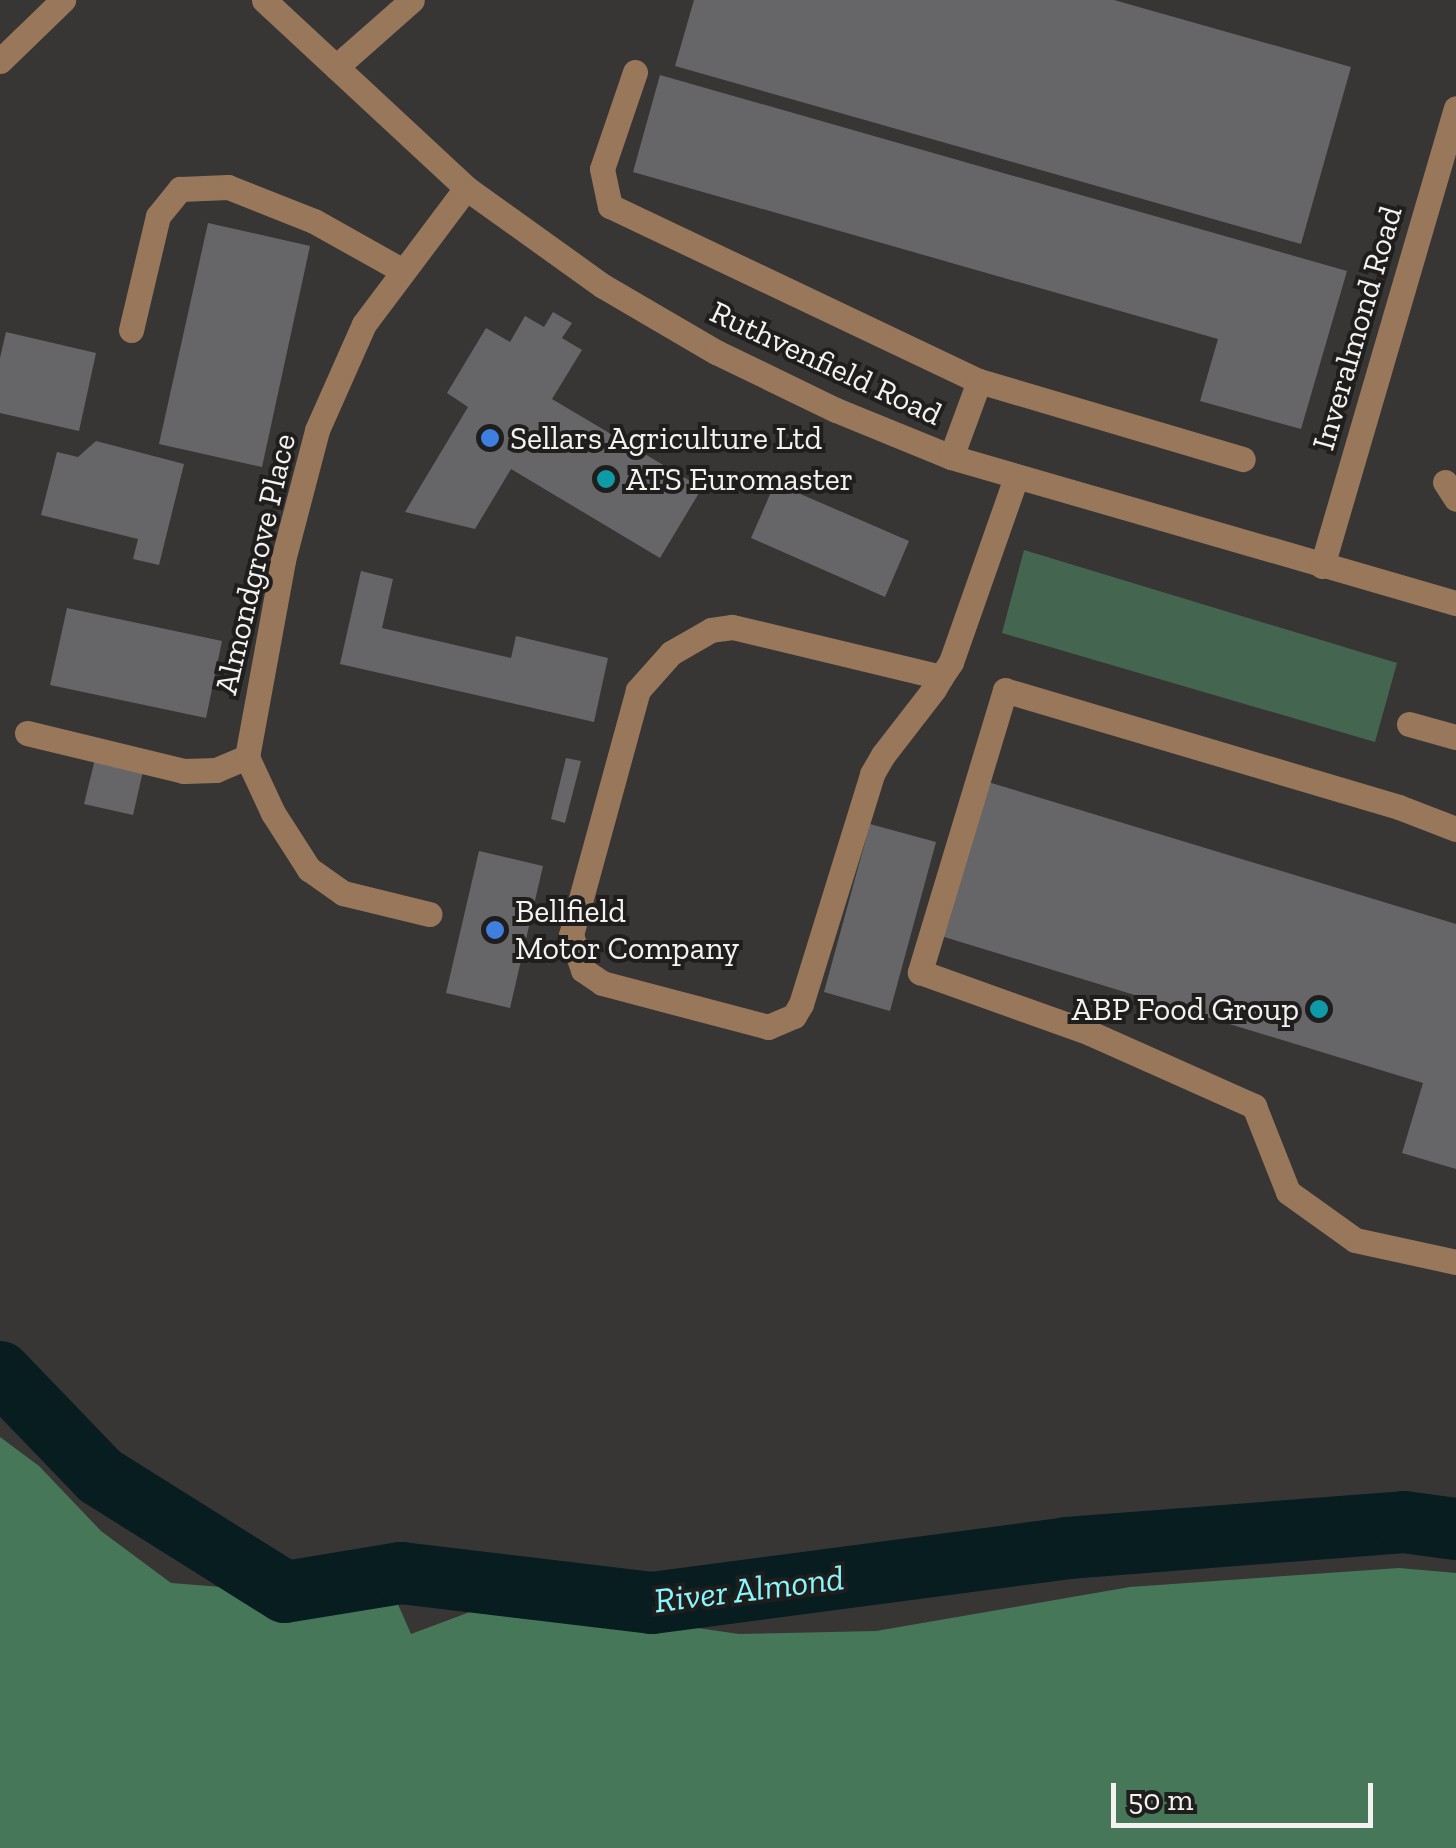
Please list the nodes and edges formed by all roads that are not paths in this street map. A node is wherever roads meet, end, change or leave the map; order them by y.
1 (63, 0) edge
2 (264, 0) edge
3 (412, 0) edge
4 (0, 61) edge
5 (336, 67) junction
6 (635, 72) dead end
7 (1456, 108) edge
8 (1447, 165) edge
9 (466, 188) junction
10 (403, 271) junction
11 (131, 330) dead end
12 (979, 380) junction
13 (951, 457) junction
14 (1243, 459) dead end
15 (1016, 478) junction
16 (1322, 566) junction
17 (1456, 603) edge
18 (942, 677) junction
19 (1409, 724) dead end
20 (28, 733) dead end
21 (1456, 737) edge
22 (247, 757) junction
23 (1456, 829) edge
24 (428, 914) dead end
25 (1456, 1262) edge

1 - 4 street
2 - 5 street, Ruthvenfield Road
3 - 5 street
5 - 9 street, Ruthvenfield Road
6 - 12 street
7 - 8 street, Inveralmond Road
8 - 16 street, Inveralmond Road
9 - 10 street, Almondgrove Place
9 - 13 street, Ruthvenfield Road
10 - 11 street
10 - 22 street, Almondgrove Place
12 - 13 street
12 - 14 street
13 - 15 street, Ruthvenfield Road
15 - 16 street, Ruthvenfield Road
15 - 18 street
16 - 17 street, Ruthvenfield Road
18 - 18 street
19 - 21 street
20 - 22 street
22 - 24 street
23 - 25 street

